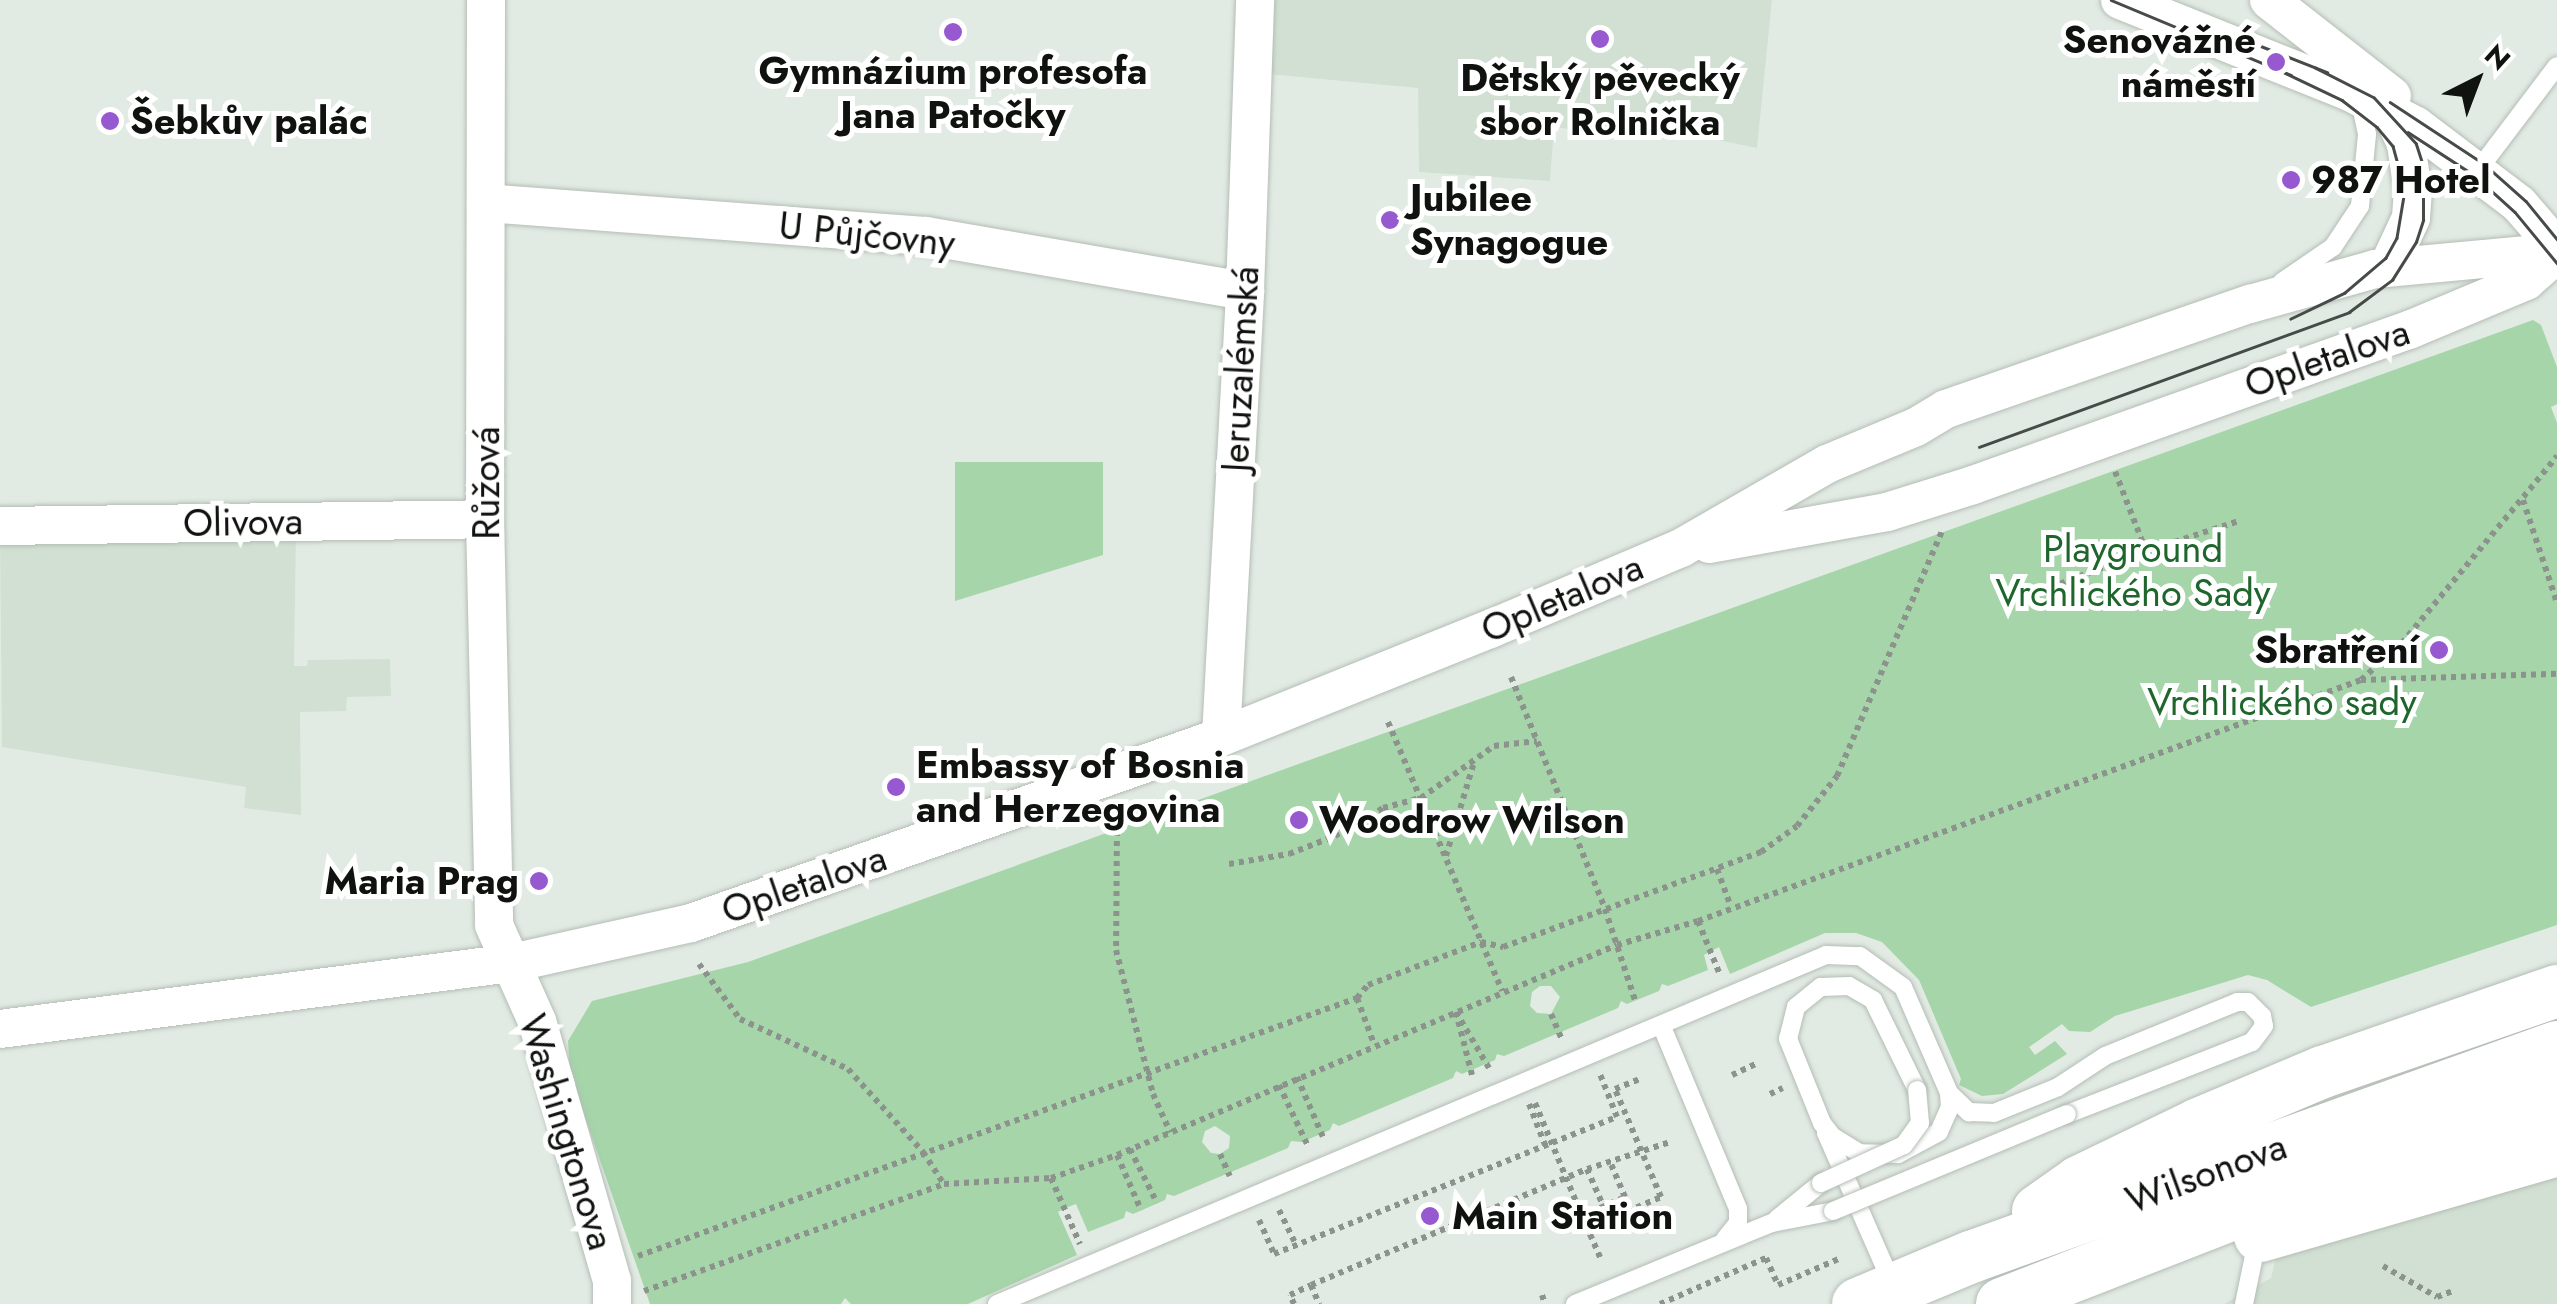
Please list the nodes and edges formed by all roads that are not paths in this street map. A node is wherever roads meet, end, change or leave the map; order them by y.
1 (486, 0) edge
2 (1255, 0) edge
3 (2120, 0) edge
4 (2268, 0) edge
5 (2557, 66) edge
6 (2357, 95) junction
7 (2392, 113) junction
8 (2468, 162) junction
9 (486, 203) junction
10 (2557, 251) edge
11 (2388, 267) junction
12 (1245, 292) junction
13 (2250, 304) junction
14 (486, 519) junction
15 (0, 526) edge
16 (1682, 548) junction
17 (1221, 738) junction
18 (512, 963) junction
19 (2557, 991) edge
20 (1662, 1027) junction
21 (0, 1029) edge
22 (2557, 1047) edge
23 (2529, 1090) edge
24 (1949, 1093) junction
25 (1822, 1123) junction
26 (2557, 1150) edge
27 (1772, 1223) junction
28 (2258, 1237) junction
29 (1712, 1248) junction
30 (1971, 1257) junction
31 (1849, 1281) edge
32 (625, 1297) edge
33 (997, 1304) edge
34 (1575, 1304) edge
35 (1901, 1304) edge
36 (2002, 1304) edge
37 (2070, 1304) edge
38 (2244, 1304) edge

1 - 9 street, Růžová
2 - 12 street, Jeruzalémská
3 - 6 street
4 - 8 street
5 - 8 lane
6 - 7 street
6 - 13 lane
7 - 8 street
7 - 11 street, Opletalova
8 - 10 street
9 - 12 street, U Půjčovny
9 - 14 street, Růžová
10 - 11 street, Opletalova
10 - 16 street, Opletalova
11 - 13 street, Opletalova
12 - 17 street, Jeruzalémská
13 - 16 street, Opletalova
14 - 15 street, Olivova
14 - 18 street, Růžová
16 - 17 street, Opletalova
17 - 18 street, Opletalova
18 - 21 street, Opletalova
18 - 32 street, Washingtonova
19 - 30 main road
20 - 24 lane
20 - 29 lane
20 - 33 lane
22 - 23 main road, Wilsonova
23 - 30 main road, Wilsonova
23 - 36 main road, Wilsonova
24 - 25 lane
24 - 27 lane, bridge
25 - 27 lane, bridge
25 - 35 lane
26 - 28 main road
27 - 29 lane
28 - 37 main road
28 - 38 lane
29 - 34 lane
30 - 31 main road, Wilsonova

